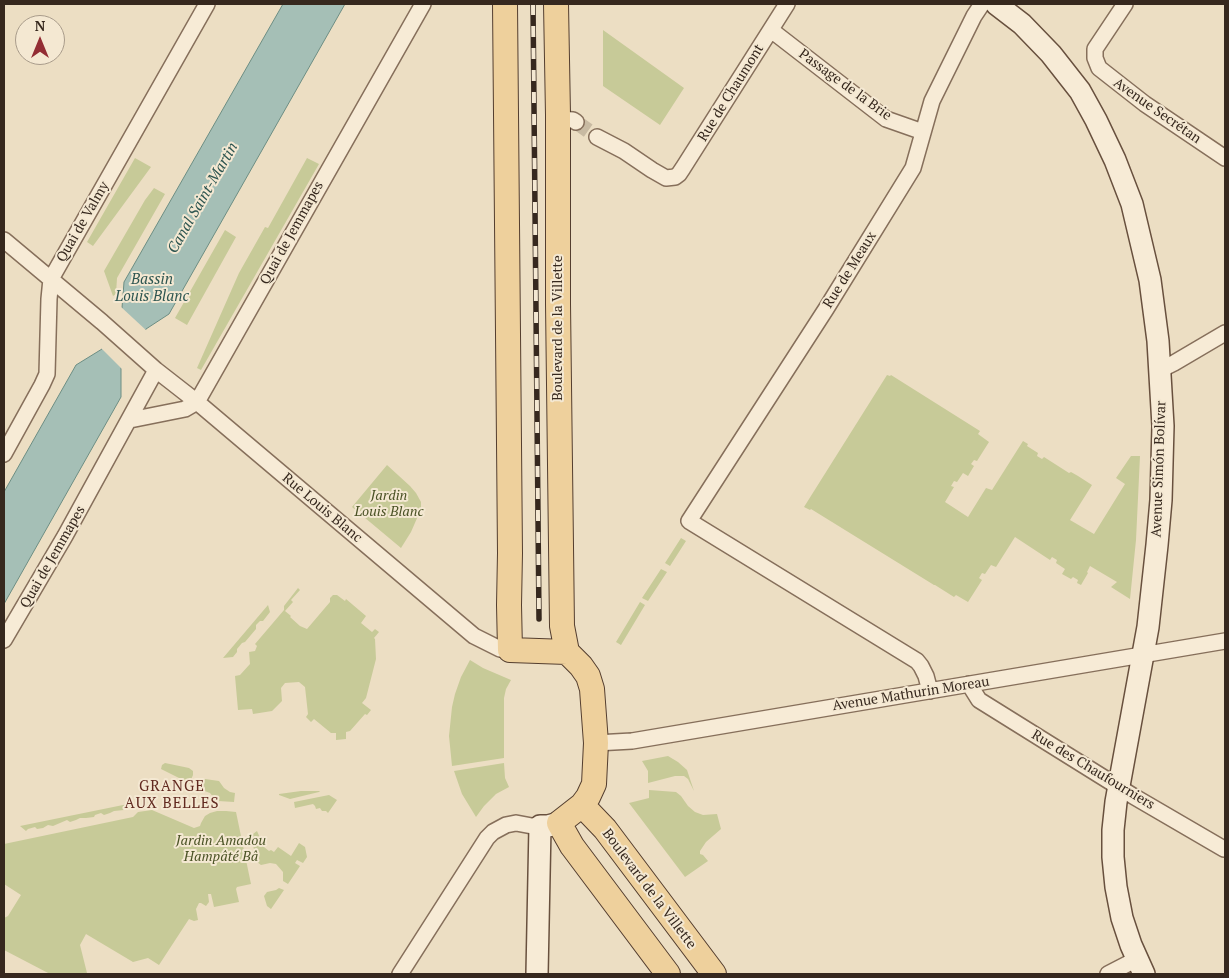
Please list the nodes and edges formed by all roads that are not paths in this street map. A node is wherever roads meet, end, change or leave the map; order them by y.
1 (207, 4) edge
2 (423, 4) edge
3 (505, 4) edge
4 (556, 4) edge
5 (787, 4) edge
6 (982, 4) edge
7 (996, 4) edge
8 (1125, 4) edge
9 (771, 30) junction
10 (923, 132) junction
11 (598, 137) tunnel mouth
12 (1225, 158) edge
13 (4, 240) edge
14 (51, 279) junction
15 (1225, 333) edge
16 (156, 370) junction
17 (1160, 370) junction
18 (198, 402) junction
19 (130, 420) junction
20 (4, 454) edge
21 (4, 640) edge
22 (1225, 641) edge
23 (510, 650) junction
24 (567, 652) junction
25 (1143, 656) junction
26 (969, 684) junction
27 (930, 691) junction
28 (596, 744) junction
29 (1118, 786) junction
30 (582, 805) junction
31 (544, 825) junction
32 (1224, 849) dead end
33 (1141, 967) edge
34 (400, 974) edge
35 (538, 974) edge
36 (668, 974) edge
37 (714, 974) edge
38 (1108, 974) edge

1 - 14 street, Quai de Valmy
2 - 18 street, Quai de Jemmapes
3 - 23 main road
4 - 24 main road, Boulevard de la Villette
5 - 9 street, Rue de Chaumont
6 - 10 street, Rue de Meaux
7 - 17 main road, Avenue Simón Bolívar
8 - 12 street, Avenue Secrétan
9 - 10 street, Passage de la Brie
9 - 11 street, Rue de Chaumont
10 - 27 street, Rue de Meaux
13 - 14 street
14 - 16 street, Rue Louis Blanc
14 - 20 street, Quai de Valmy
15 - 17 street
16 - 18 street, Rue Louis Blanc
16 - 19 street, Quai de Jemmapes
17 - 25 main road, Avenue Simón Bolívar
18 - 19 street
18 - 23 street, Rue Louis Blanc
19 - 21 street, Quai de Jemmapes
22 - 25 street, Avenue Mathurin Moreau
23 - 24 main road
24 - 28 main road
25 - 26 street, Avenue Mathurin Moreau
25 - 29 main road, Avenue Simón Bolívar
26 - 27 street, Avenue Mathurin Moreau
26 - 29 street, Rue des Chaufourniers
27 - 28 street, Avenue Mathurin Moreau
28 - 30 main road
29 - 32 street, Rue des Chaufourniers
29 - 33 main road, Avenue Simón Bolívar
30 - 31 main road
30 - 37 main road, Boulevard de la Villette
31 - 34 street
31 - 35 main road
31 - 36 main road
33 - 38 street

